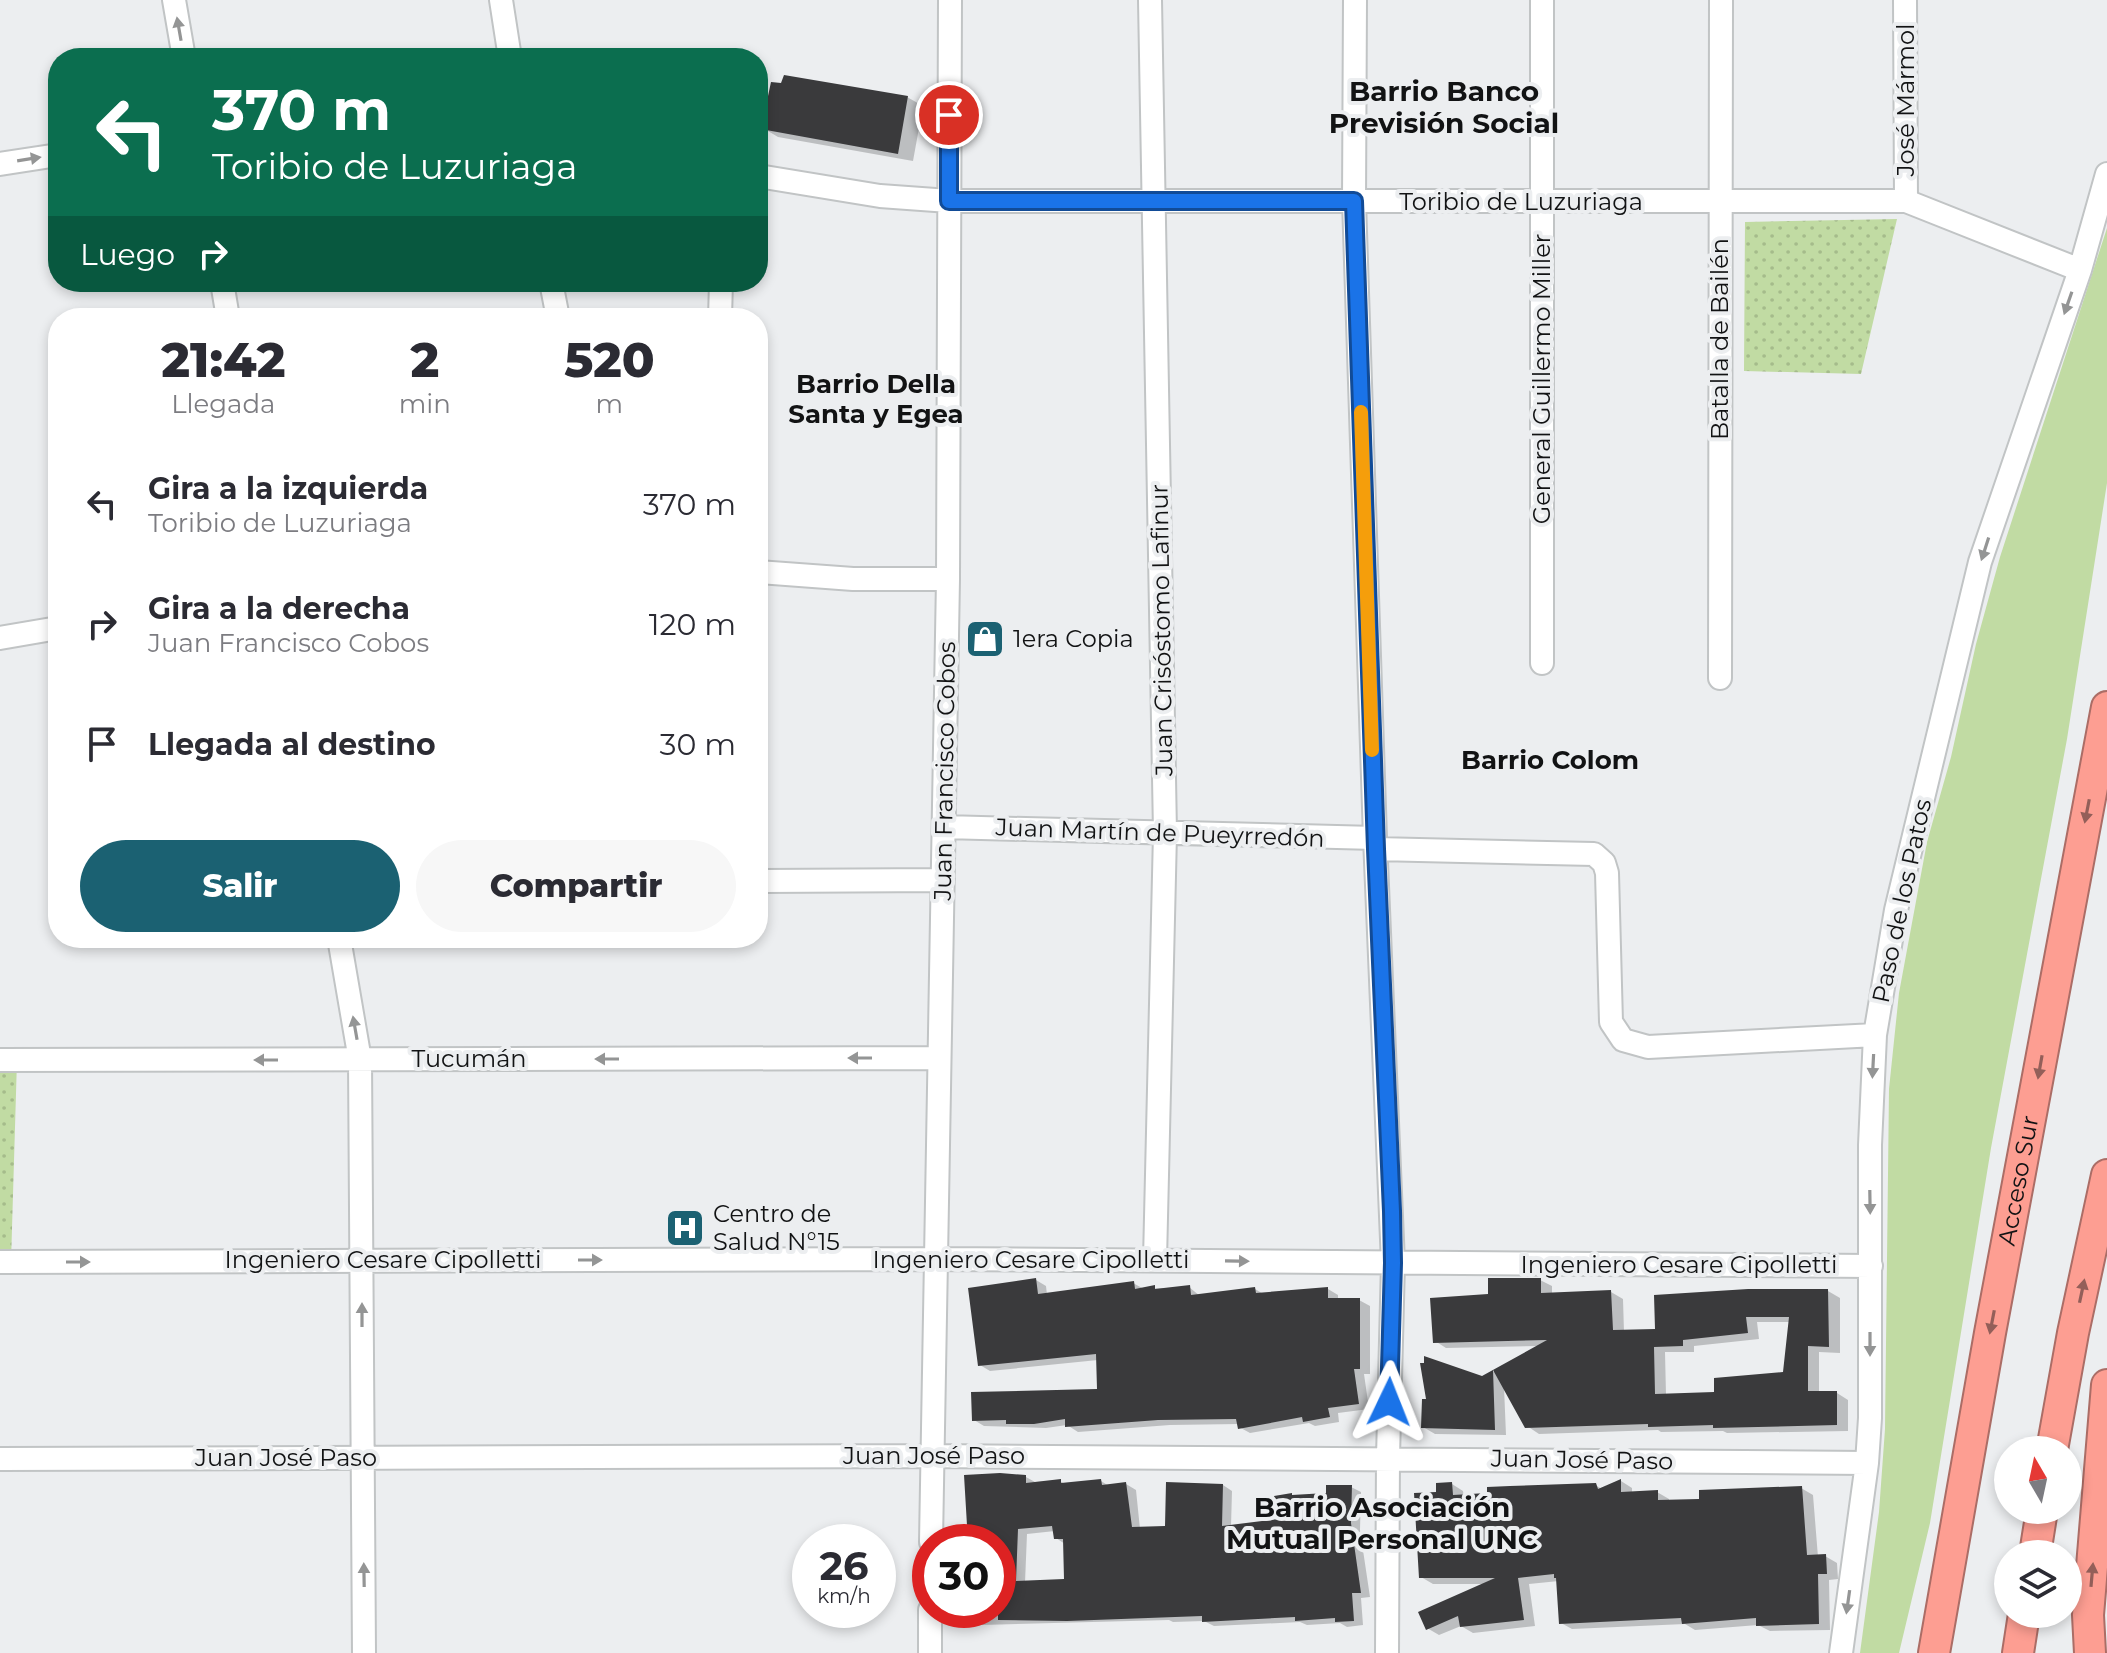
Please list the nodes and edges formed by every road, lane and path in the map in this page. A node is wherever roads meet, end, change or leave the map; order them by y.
1 (174, 0) edge
2 (501, 0) edge
3 (950, 0) edge
4 (1150, 0) edge
5 (1355, 0) edge
6 (1542, 0) edge
7 (1721, 0) edge
8 (1905, 0) edge
9 (182, 48) edge
10 (508, 48) edge
11 (48, 157) edge
12 (0, 164) edge
13 (2107, 174) edge
14 (768, 178) edge
15 (949, 201) junction
16 (1154, 201) junction
17 (1354, 201) junction
18 (1542, 201) junction
19 (1906, 201) junction
20 (1721, 203) junction
21 (2080, 270) junction
22 (768, 573) edge
23 (948, 579) junction
24 (48, 630) edge
25 (0, 638) edge
26 (1542, 663) dead end
27 (1720, 678) dead end
28 (2107, 707) edge
29 (944, 827) junction
30 (1165, 833) junction
31 (1376, 844) junction
32 (943, 880) junction
33 (768, 881) edge
34 (341, 948) edge
35 (1875, 1035) junction
36 (938, 1058) junction
37 (0, 1060) edge
38 (360, 1060) junction
39 (2107, 1175) edge
40 (935, 1259) junction
41 (362, 1260) junction
42 (1155, 1260) junction
43 (0, 1262) edge
44 (1393, 1263) junction
45 (1871, 1266) junction
46 (2107, 1385) edge
47 (2055, 1436) edge
48 (932, 1456) junction
49 (362, 1457) junction
50 (1388, 1457) junction
51 (0, 1459) edge
52 (1867, 1463) junction
53 (931, 1524) edge
54 (1949, 1572) junction
55 (930, 1628) edge
56 (2022, 1628) edge
57 (364, 1653) edge
58 (930, 1653) edge
59 (1387, 1653) edge
60 (1841, 1653) edge
61 (1924, 1653) edge
62 (1934, 1653) edge
63 (2018, 1653) edge
64 (2090, 1653) edge

9 -> 1 street
2 - 10 street
3 - 15 street, Juan Francisco Cobos
4 - 16 street, Juan Crisóstomo Lafinur
5 - 17 street
6 - 18 street, General Guillermo Miller
7 - 20 street, Batalla de Bailén
8 - 19 street, José Mármol
12 -> 11 street
13 - 21 street, Paso de los Patos
14 - 15 street, Toribio de Luzuriaga
15 - 16 street, Toribio de Luzuriaga
15 - 23 street, Juan Francisco Cobos
16 - 17 street, Toribio de Luzuriaga
16 - 30 street, Juan Crisóstomo Lafinur
17 - 18 street, Toribio de Luzuriaga
17 - 31 street
18 - 20 street, Toribio de Luzuriaga
18 - 26 street, General Guillermo Miller
19 - 20 street, Toribio de Luzuriaga
19 - 21 street, Toribio de Luzuriaga
20 - 27 street, Batalla de Bailén
21 -> 35 street, Paso de los Patos
22 - 23 street
23 - 29 street, Juan Francisco Cobos
24 - 25 street
28 -> 54 highway, Acceso Sur
29 - 30 street, Juan Martín de Pueyrredón
29 - 32 street, Juan Francisco Cobos
30 - 31 street, Juan Martín de Pueyrredón
30 - 42 street, Juan Crisóstomo Lafinur
31 - 35 street, Juan Martín de Pueyrredón
31 - 44 street
32 - 33 street
32 - 36 street, Juan Francisco Cobos
38 -> 34 street
35 -> 45 street, Paso de los Patos
36 -> 38 street, Tucumán
36 - 40 street, Juan Francisco Cobos
38 -> 37 street, Tucumán
38 - 41 street
47 -> 39 highway
41 -> 40 street, Ingeniero Cesare Cipolletti
40 - 42 street, Ingeniero Cesare Cipolletti
40 - 48 street, Juan Francisco Cobos
43 -> 41 street, Ingeniero Cesare Cipolletti
49 -> 41 street
42 -> 44 street, Ingeniero Cesare Cipolletti
44 - 45 street, Ingeniero Cesare Cipolletti
44 - 50 street
45 -> 52 street, Paso de los Patos
64 -> 46 highway
48 - 49 street, Juan José Paso
48 - 50 street, Juan José Paso
48 - 53 street, Juan Francisco Cobos
49 - 51 street, Juan José Paso
57 -> 49 street
50 - 52 street, Juan José Paso
50 - 59 street
52 -> 60 street, Paso de los Patos
54 - 61 highway
54 - 62 highway, Acceso Sur
55 - 58 street
56 - 63 highway

